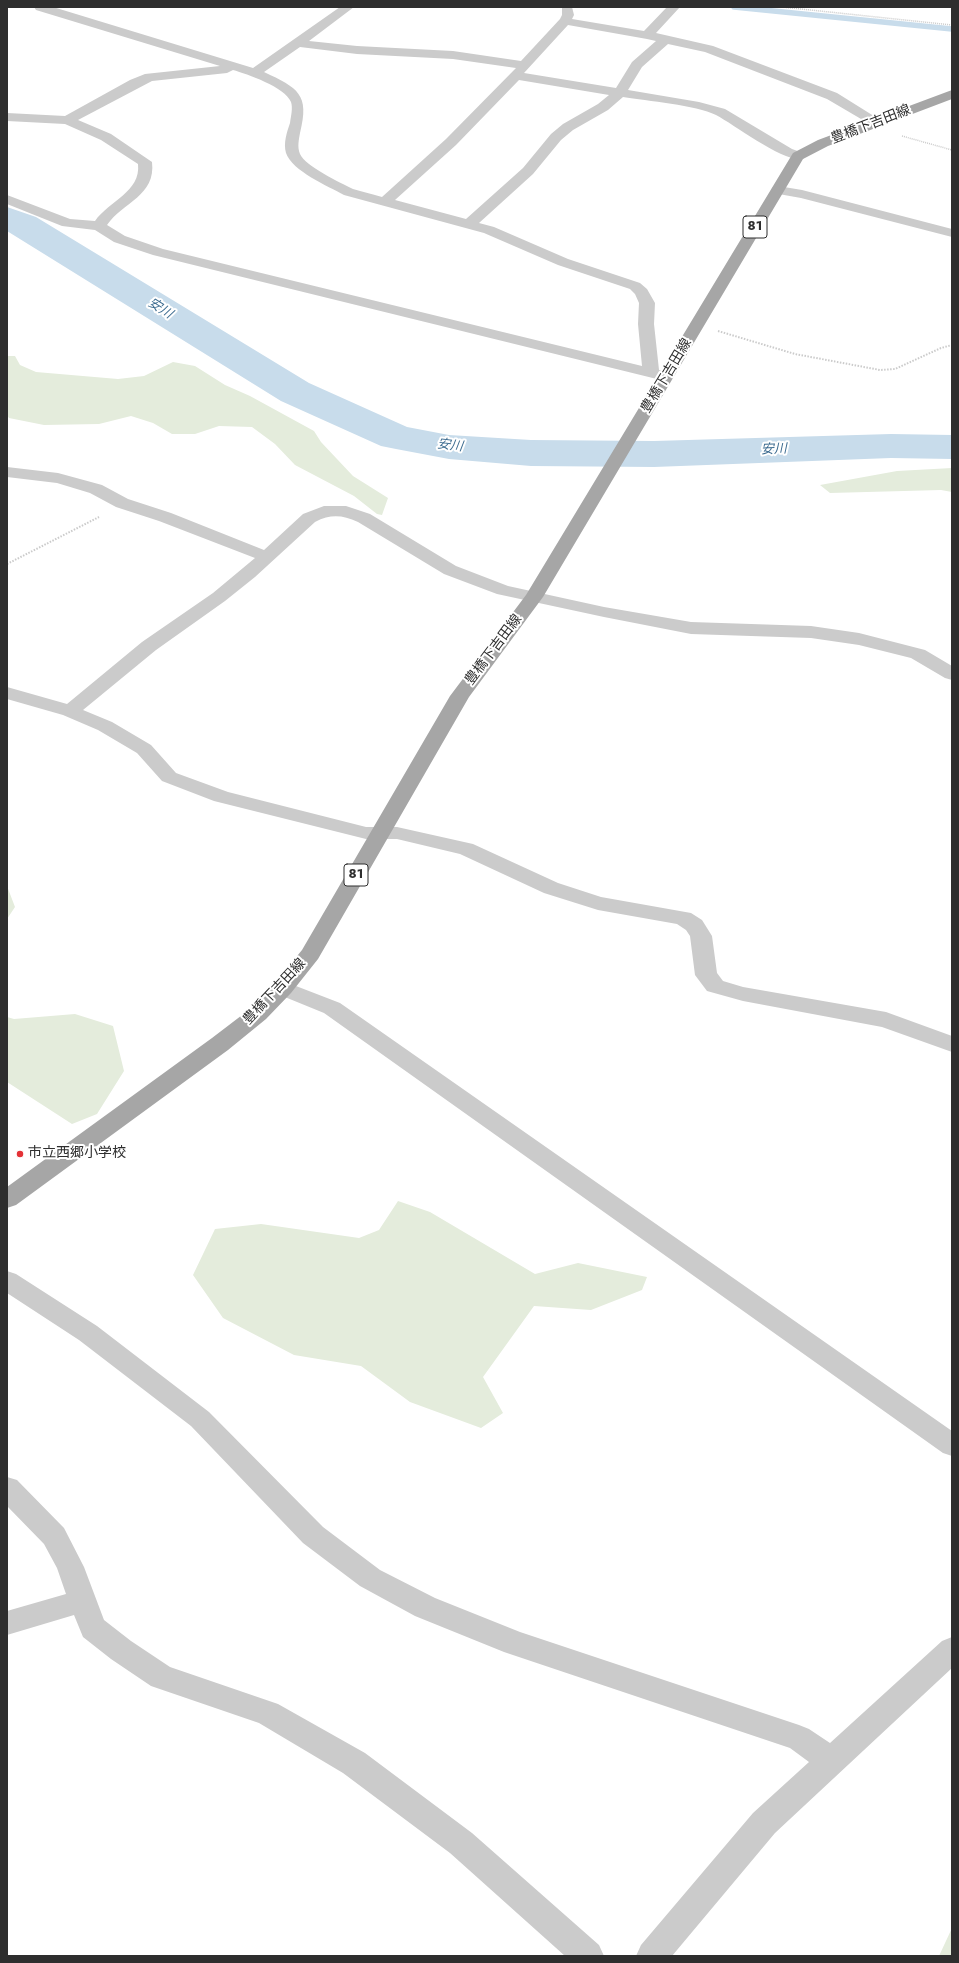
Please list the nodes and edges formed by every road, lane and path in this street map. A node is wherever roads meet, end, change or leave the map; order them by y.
1 (40, 7) edge
2 (348, 7) edge
3 (563, 7) edge
4 (674, 7) edge
5 (782, 7) edge
6 (565, 20) junction
7 (952, 25) edge
8 (647, 35) junction
9 (666, 39) junction
10 (297, 43) junction
11 (236, 67) junction
12 (520, 70) junction
13 (253, 72) junction
14 (619, 94) junction
15 (952, 94) edge
16 (7, 117) edge
17 (67, 120) junction
18 (878, 123) junction
19 (952, 150) edge
20 (798, 156) junction
21 (778, 190) junction
22 (7, 199) edge
23 (386, 201) junction
24 (469, 224) junction
25 (99, 226) junction
26 (952, 233) edge
27 (697, 326) junction
28 (952, 345) edge
29 (658, 374) junction
30 (7, 472) edge
31 (122, 503) junction
32 (267, 557) junction
33 (7, 564) edge
34 (534, 597) junction
35 (952, 674) edge
36 (7, 693) edge
37 (70, 711) junction
38 (379, 834) junction
39 (283, 988) junction
40 (952, 1044) edge
41 (7, 1199) edge
42 (7, 1281) edge
43 (952, 1445) edge
44 (7, 1488) edge
45 (82, 1601) junction
46 (7, 1623) edge
47 (952, 1650) edge
48 (831, 1760) junction
49 (588, 1956) edge
50 (652, 1956) edge

1 - 11 street
2 - 10 street
3 - 6 street
4 - 8 street
5 - 7 path
6 - 8 street
6 - 12 street
8 - 9 street
9 - 14 street
9 - 18 street
10 - 12 street
10 - 13 street
11 - 13 street
11 - 17 street
12 - 14 street
12 - 23 street
13 - 23 street
14 - 20 street
14 - 24 street
15 - 18 main road, 豊橋下吉田線
16 - 17 street
17 - 25 street
18 - 19 path
18 - 20 main road, 豊橋下吉田線
20 - 21 main road, 豊橋下吉田線 / 81
21 - 26 street
21 - 27 main road, 豊橋下吉田線 / 81
22 - 25 street
23 - 24 street
24 - 29 street
25 - 29 street
27 - 28 path
27 - 29 main road, 豊橋下吉田線 / 81
29 - 34 main road, 豊橋下吉田線 / 81
30 - 31 street
31 - 32 street
31 - 33 path
32 - 34 street
32 - 37 street
34 - 35 street
34 - 38 main road, 豊橋下吉田線 / 81
36 - 37 street
37 - 38 street
38 - 39 main road, 豊橋下吉田線 / 81
38 - 40 street
39 - 41 main road, 豊橋下吉田線 / 81
39 - 43 street
42 - 48 street
44 - 45 street
45 - 46 street
45 - 49 street
47 - 48 street
48 - 50 street

